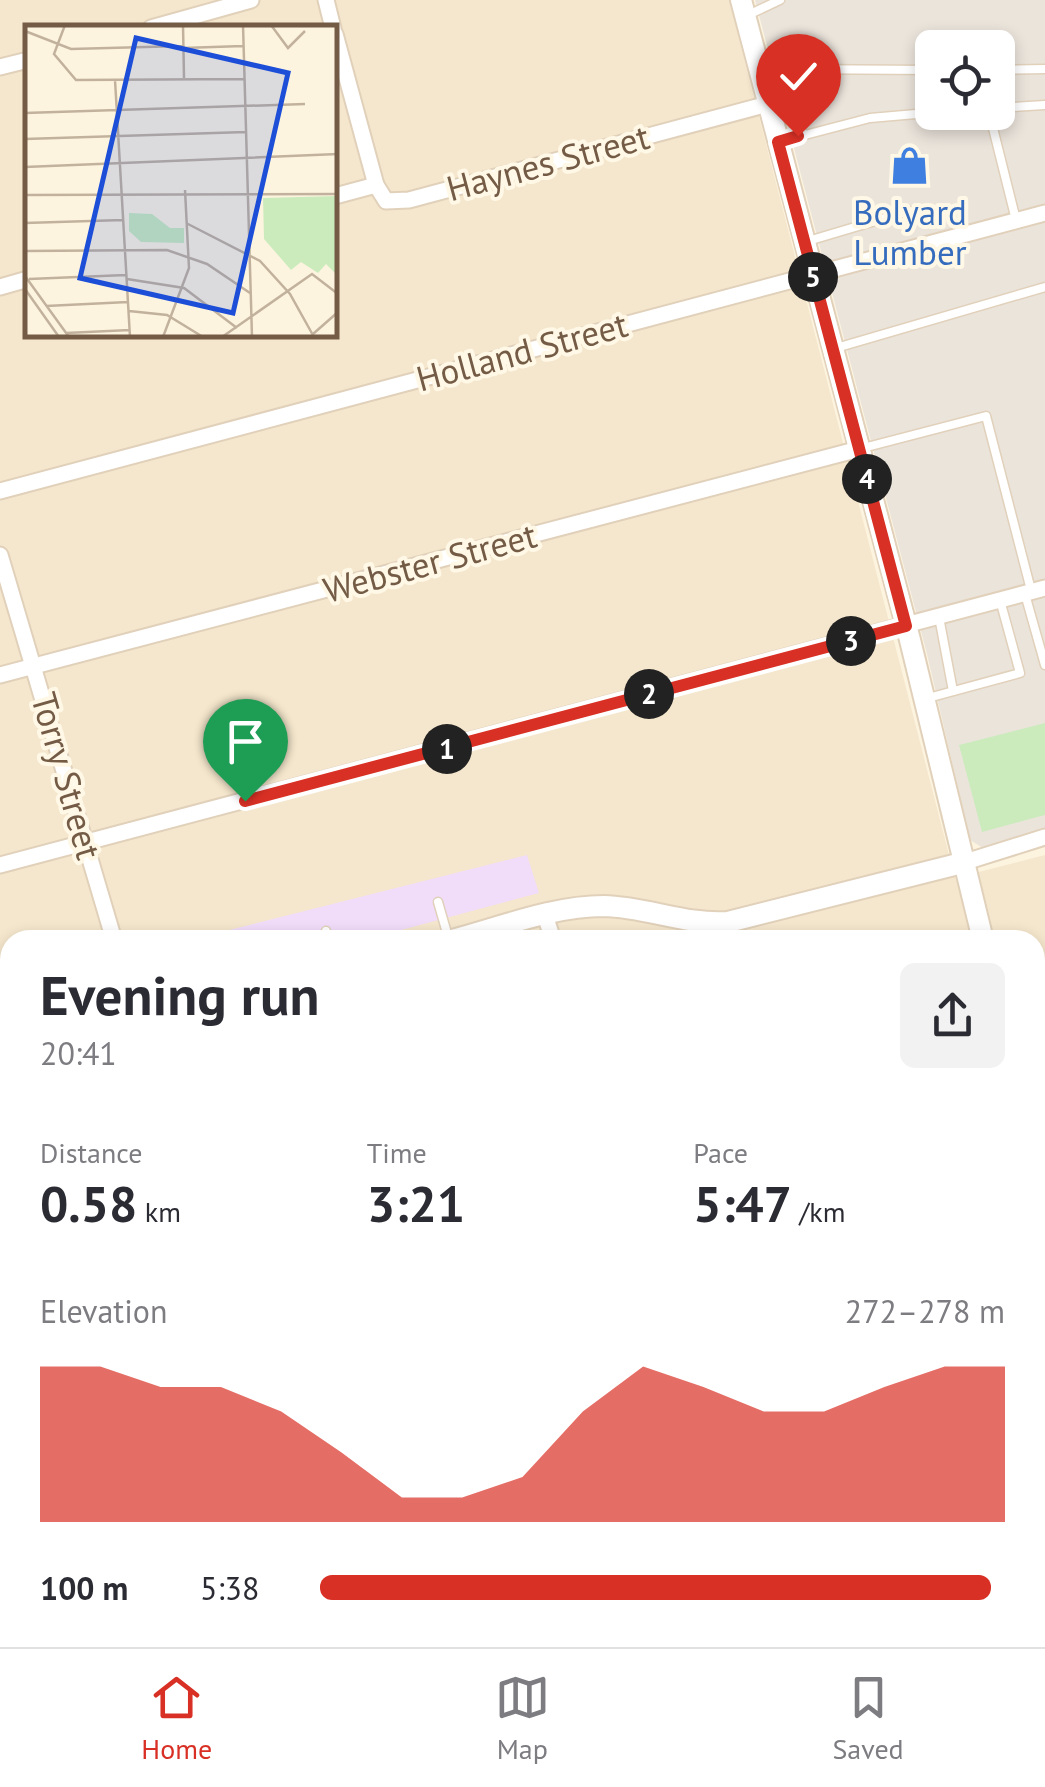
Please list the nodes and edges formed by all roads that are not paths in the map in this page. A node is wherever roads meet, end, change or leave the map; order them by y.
1 (252, 0) edge
2 (326, 0) edge
3 (780, 0) edge
4 (744, 8) edge
5 (161, 25) edge
6 (333, 25) edge
7 (338, 45) edge
8 (25, 61) edge
9 (0, 67) edge
10 (1045, 69) edge
11 (915, 70) edge
12 (1015, 70) edge
13 (760, 74) junction
14 (768, 104) junction
15 (1045, 105) edge
16 (1015, 107) edge
17 (915, 114) edge
18 (994, 130) edge
19 (778, 142) junction
20 (376, 185) junction
21 (338, 195) edge
22 (909, 211) dead end
23 (1045, 213) edge
24 (1016, 221) junction
25 (804, 242) junction
26 (812, 275) junction
27 (25, 281) edge
28 (0, 287) edge
29 (1045, 287) edge
30 (832, 348) junction
31 (859, 449) junction
32 (0, 491) edge
33 (0, 555) edge
34 (1034, 591) edge
35 (1000, 600) junction
36 (939, 616) junction
37 (906, 626) junction
38 (33, 666) junction
39 (1045, 666) edge
40 (0, 675) edge
41 (954, 691) junction
42 (924, 699) junction
43 (1045, 837) edge
44 (85, 842) junction
45 (962, 864) junction
46 (0, 865) edge
47 (438, 902) dead end
48 (545, 915) junction
49 (111, 930) edge
50 (448, 930) edge
51 (489, 930) edge
52 (549, 930) edge
53 (979, 930) edge

1 - 5 street
2 - 6 street
3 - 4 lane
4 - 13 street
7 - 20 street
8 - 9 street
10 - 12 lane
11 - 13 lane
13 - 14 street
14 - 19 street
14 - 20 street, Haynes Street
15 - 16 lane
17 - 19 lane
18 - 24 lane
19 - 25 street
20 - 21 street
22 - 25 lane
23 - 24 street, Holland Street
24 - 26 street, Holland Street
25 - 26 street
26 - 30 street
26 - 32 street, Holland Street
27 - 28 street
29 - 30 lane
30 - 31 street
31 - 34 lane
31 - 37 street
31 - 38 street, Webster Street
33 - 38 street, Torry Street
34 - 35 street
34 - 39 lane
35 - 36 street
35 - 41 lane
36 - 37 street
36 - 41 lane
37 - 42 street
37 - 44 street
38 - 40 street, Webster Street
38 - 44 street, Torry Street
41 - 42 lane
42 - 45 street
43 - 45 street
44 - 46 street
44 - 49 street, Torry Street
45 - 48 street
45 - 53 street
47 - 50 lane
48 - 51 street
48 - 52 street

